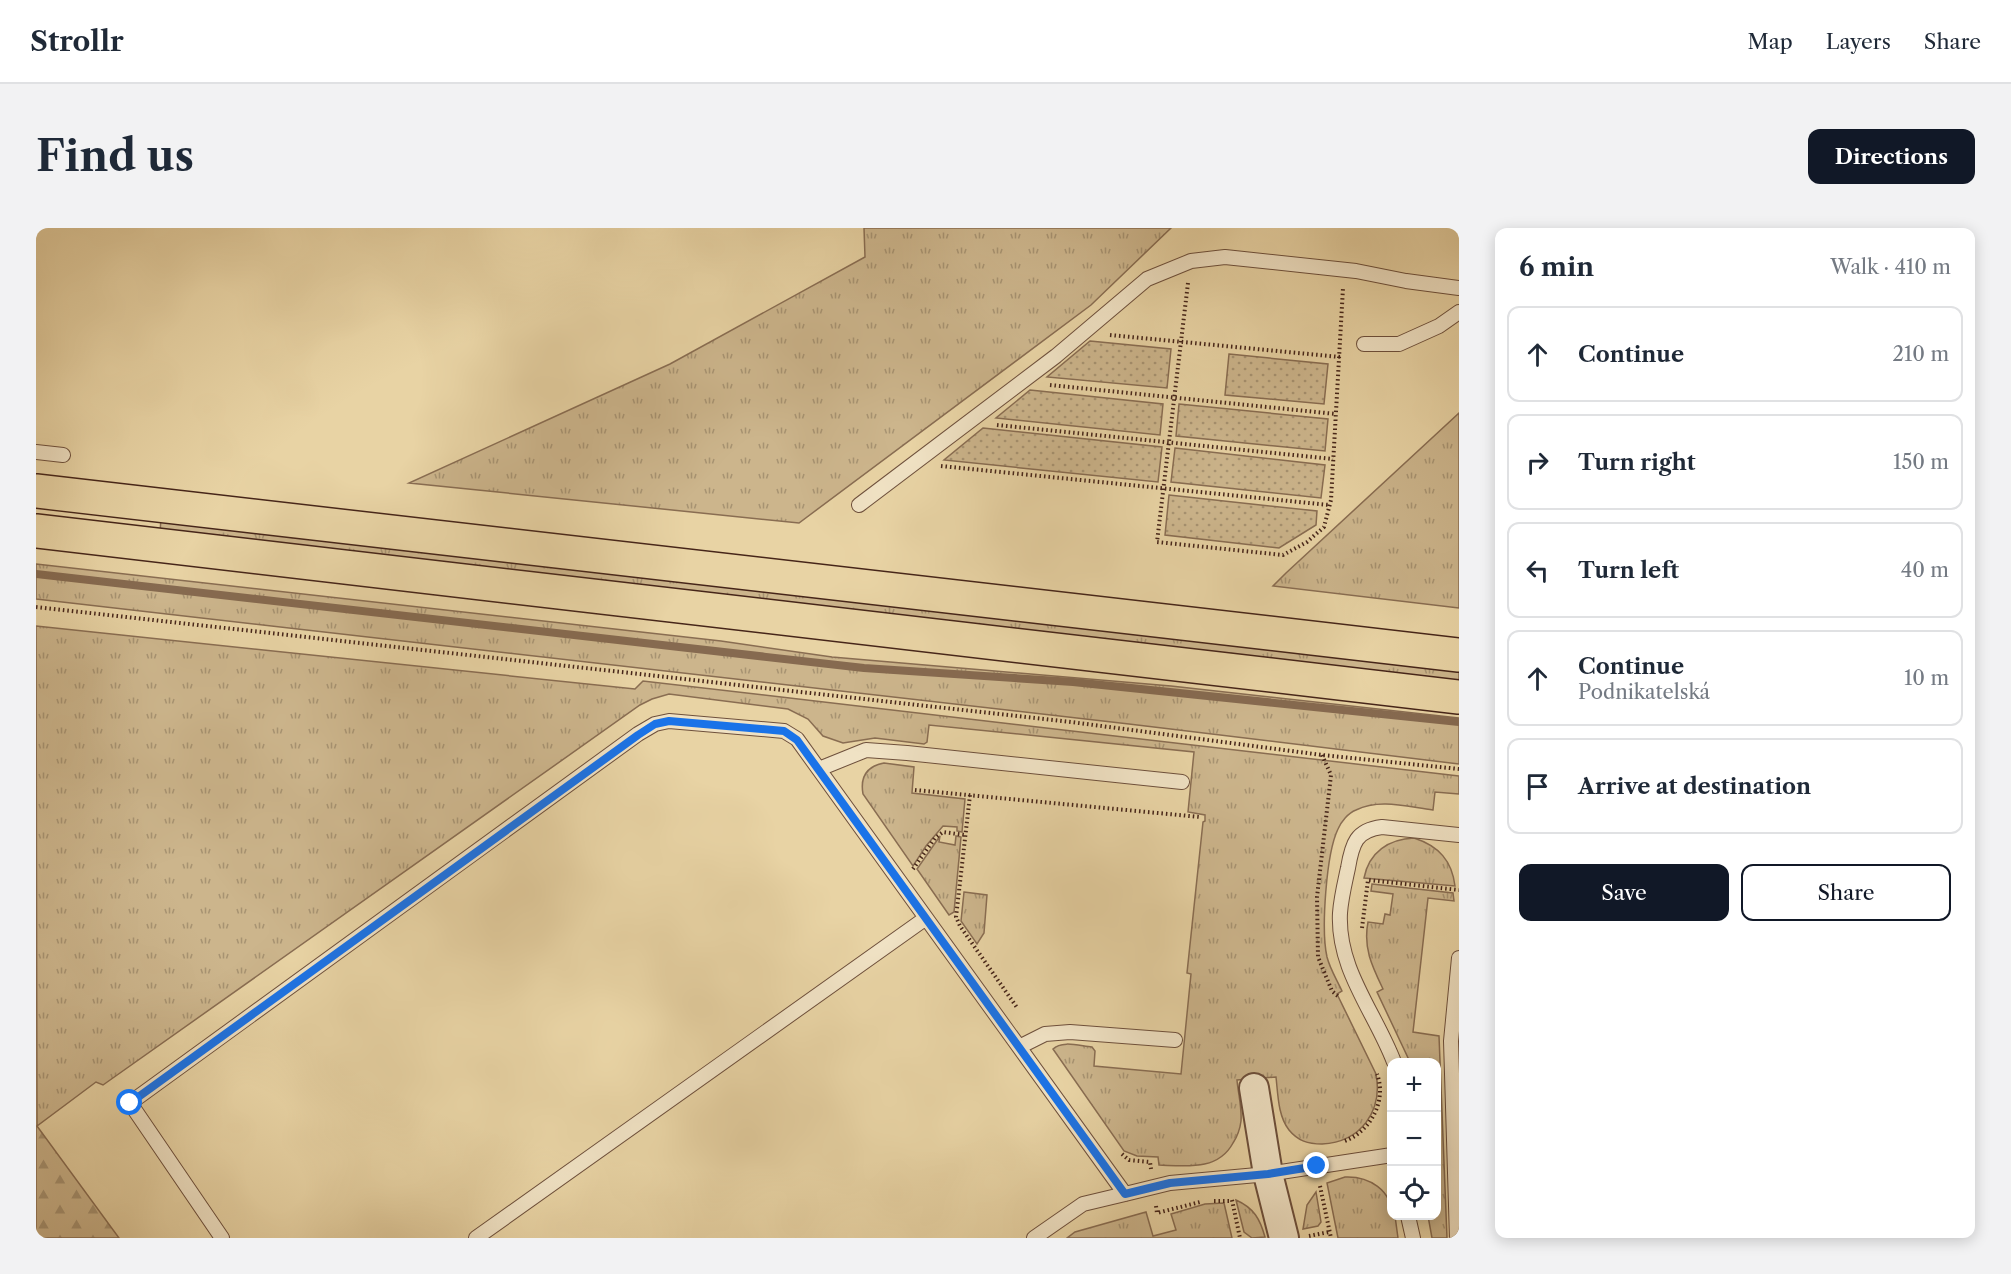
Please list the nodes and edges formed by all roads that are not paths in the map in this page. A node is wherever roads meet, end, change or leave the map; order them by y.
1 (1459, 288) edge
2 (1459, 312) edge
3 (1364, 344) dead end
4 (36, 452) edge
5 (63, 455) dead end
6 (36, 491) edge
7 (859, 505) dead end
8 (91, 518) junction
9 (36, 531) edge
10 (1459, 655) edge
11 (1459, 697) edge
12 (819, 769) junction
13 (1182, 782) dead end
14 (1459, 835) edge
15 (926, 918) junction
16 (1459, 958) edge
17 (1175, 1040) dead end
18 (1019, 1047) junction
19 (1392, 1058) edge
20 (1254, 1088) dead end
21 (1387, 1156) edge
22 (1268, 1174) junction
23 (1125, 1194) junction
24 (1409, 1220) edge
25 (1296, 1237) edge
26 (222, 1238) edge
27 (476, 1238) edge
28 (1034, 1238) edge
29 (1413, 1238) edge
30 (1457, 1238) edge

1 - 7 lane
2 - 3 lane
4 - 5 lane
6 - 8 highway
8 - 9 highway
8 - 10 highway
8 - 11 highway
12 - 13 lane
12 - 15 lane
12 - 26 lane
14 - 19 lane
15 - 18 lane
15 - 27 lane
16 - 30 lane
17 - 18 lane
18 - 23 lane
20 - 22 street
21 - 22 lane
22 - 23 lane
22 - 25 street
23 - 28 lane
24 - 29 lane

